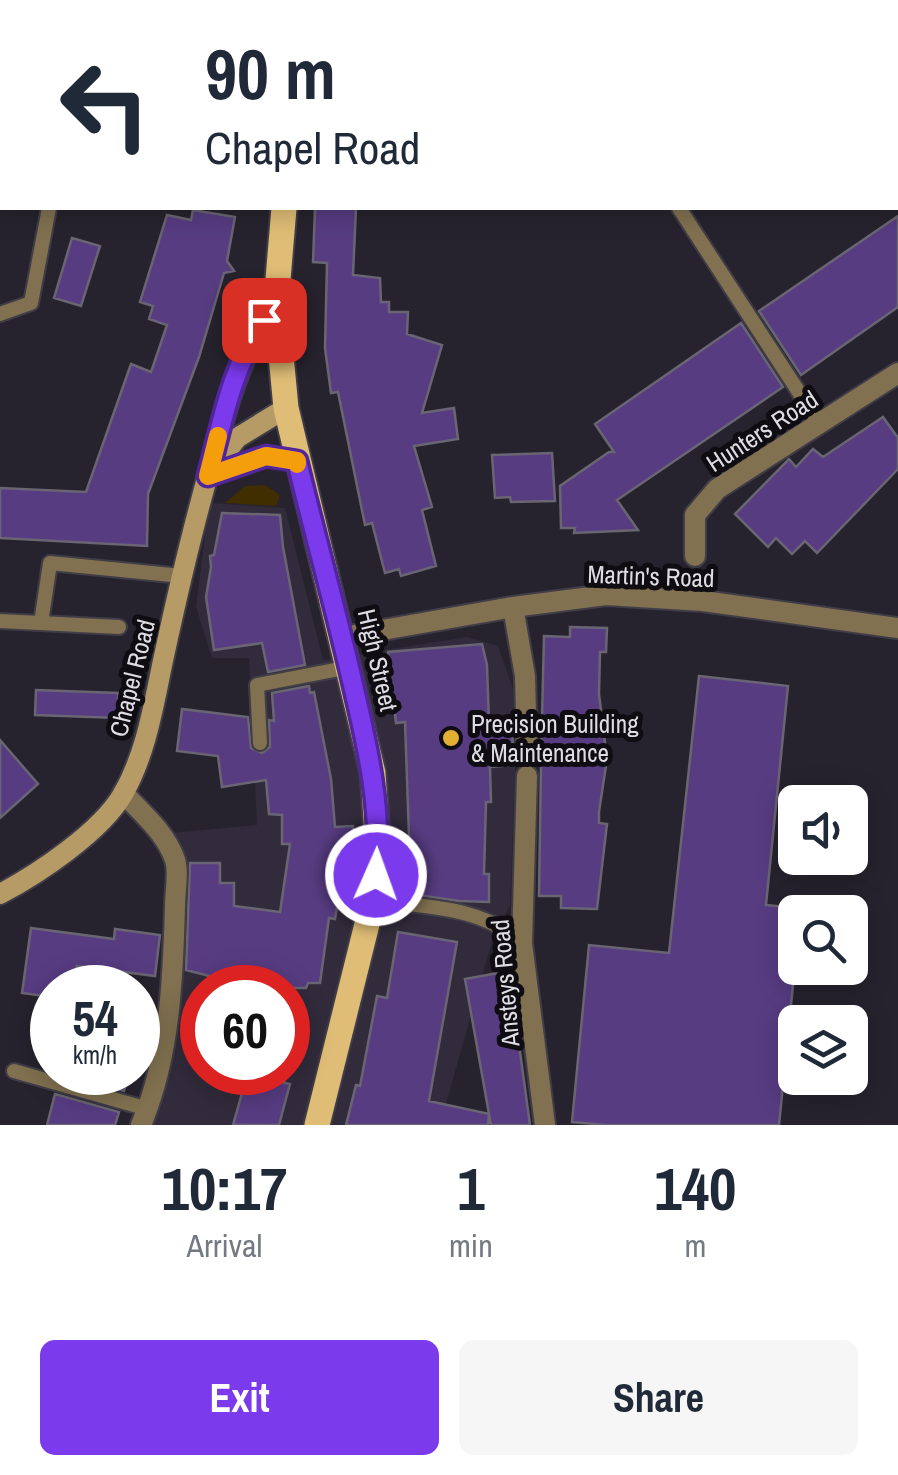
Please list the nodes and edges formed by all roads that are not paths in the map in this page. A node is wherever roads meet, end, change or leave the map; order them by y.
1 (48, 210) edge
2 (284, 210) edge
3 (680, 210) edge
4 (276, 303) junction
5 (0, 314) edge
6 (898, 373) edge
7 (286, 408) junction
8 (819, 423) junction
9 (297, 461) junction
10 (208, 476) junction
11 (695, 556) dead end
12 (182, 576) junction
13 (512, 607) junction
14 (0, 621) edge
15 (41, 623) junction
16 (119, 627) dead end
17 (898, 628) edge
18 (343, 637) junction
19 (350, 668) junction
20 (260, 743) dead end
21 (527, 750) dead end
22 (527, 776) dead end
23 (123, 793) junction
24 (0, 894) edge
25 (373, 900) junction
26 (522, 943) junction
27 (14, 1071) dead end
28 (144, 1117) edge
29 (317, 1125) edge
30 (545, 1125) edge

1 - 5 lane
2 - 4 main road, High Street
3 - 8 lane
4 - 7 main road, High Street
4 - 10 main road, Chapel Road
6 - 8 street, Hunters Road
7 - 9 main road, High Street
7 - 10 main road, Chapel Road
8 - 11 street, Hunters Road
9 - 10 main road
9 - 18 main road, High Street
10 - 12 main road, Chapel Road
12 - 15 lane
12 - 23 main road, Chapel Road
13 - 17 street, Martin's Road
13 - 18 street, Martin's Road
13 - 21 street
14 - 15 lane
15 - 16 lane
18 - 19 main road, High Street
19 - 20 lane
19 - 25 main road, High Street
22 - 26 street, Ansteys Road
23 - 24 main road, Chapel Road
23 - 28 street
25 - 26 lane
25 - 29 main road, High Street
26 - 30 street, Ansteys Road
27 - 28 lane

